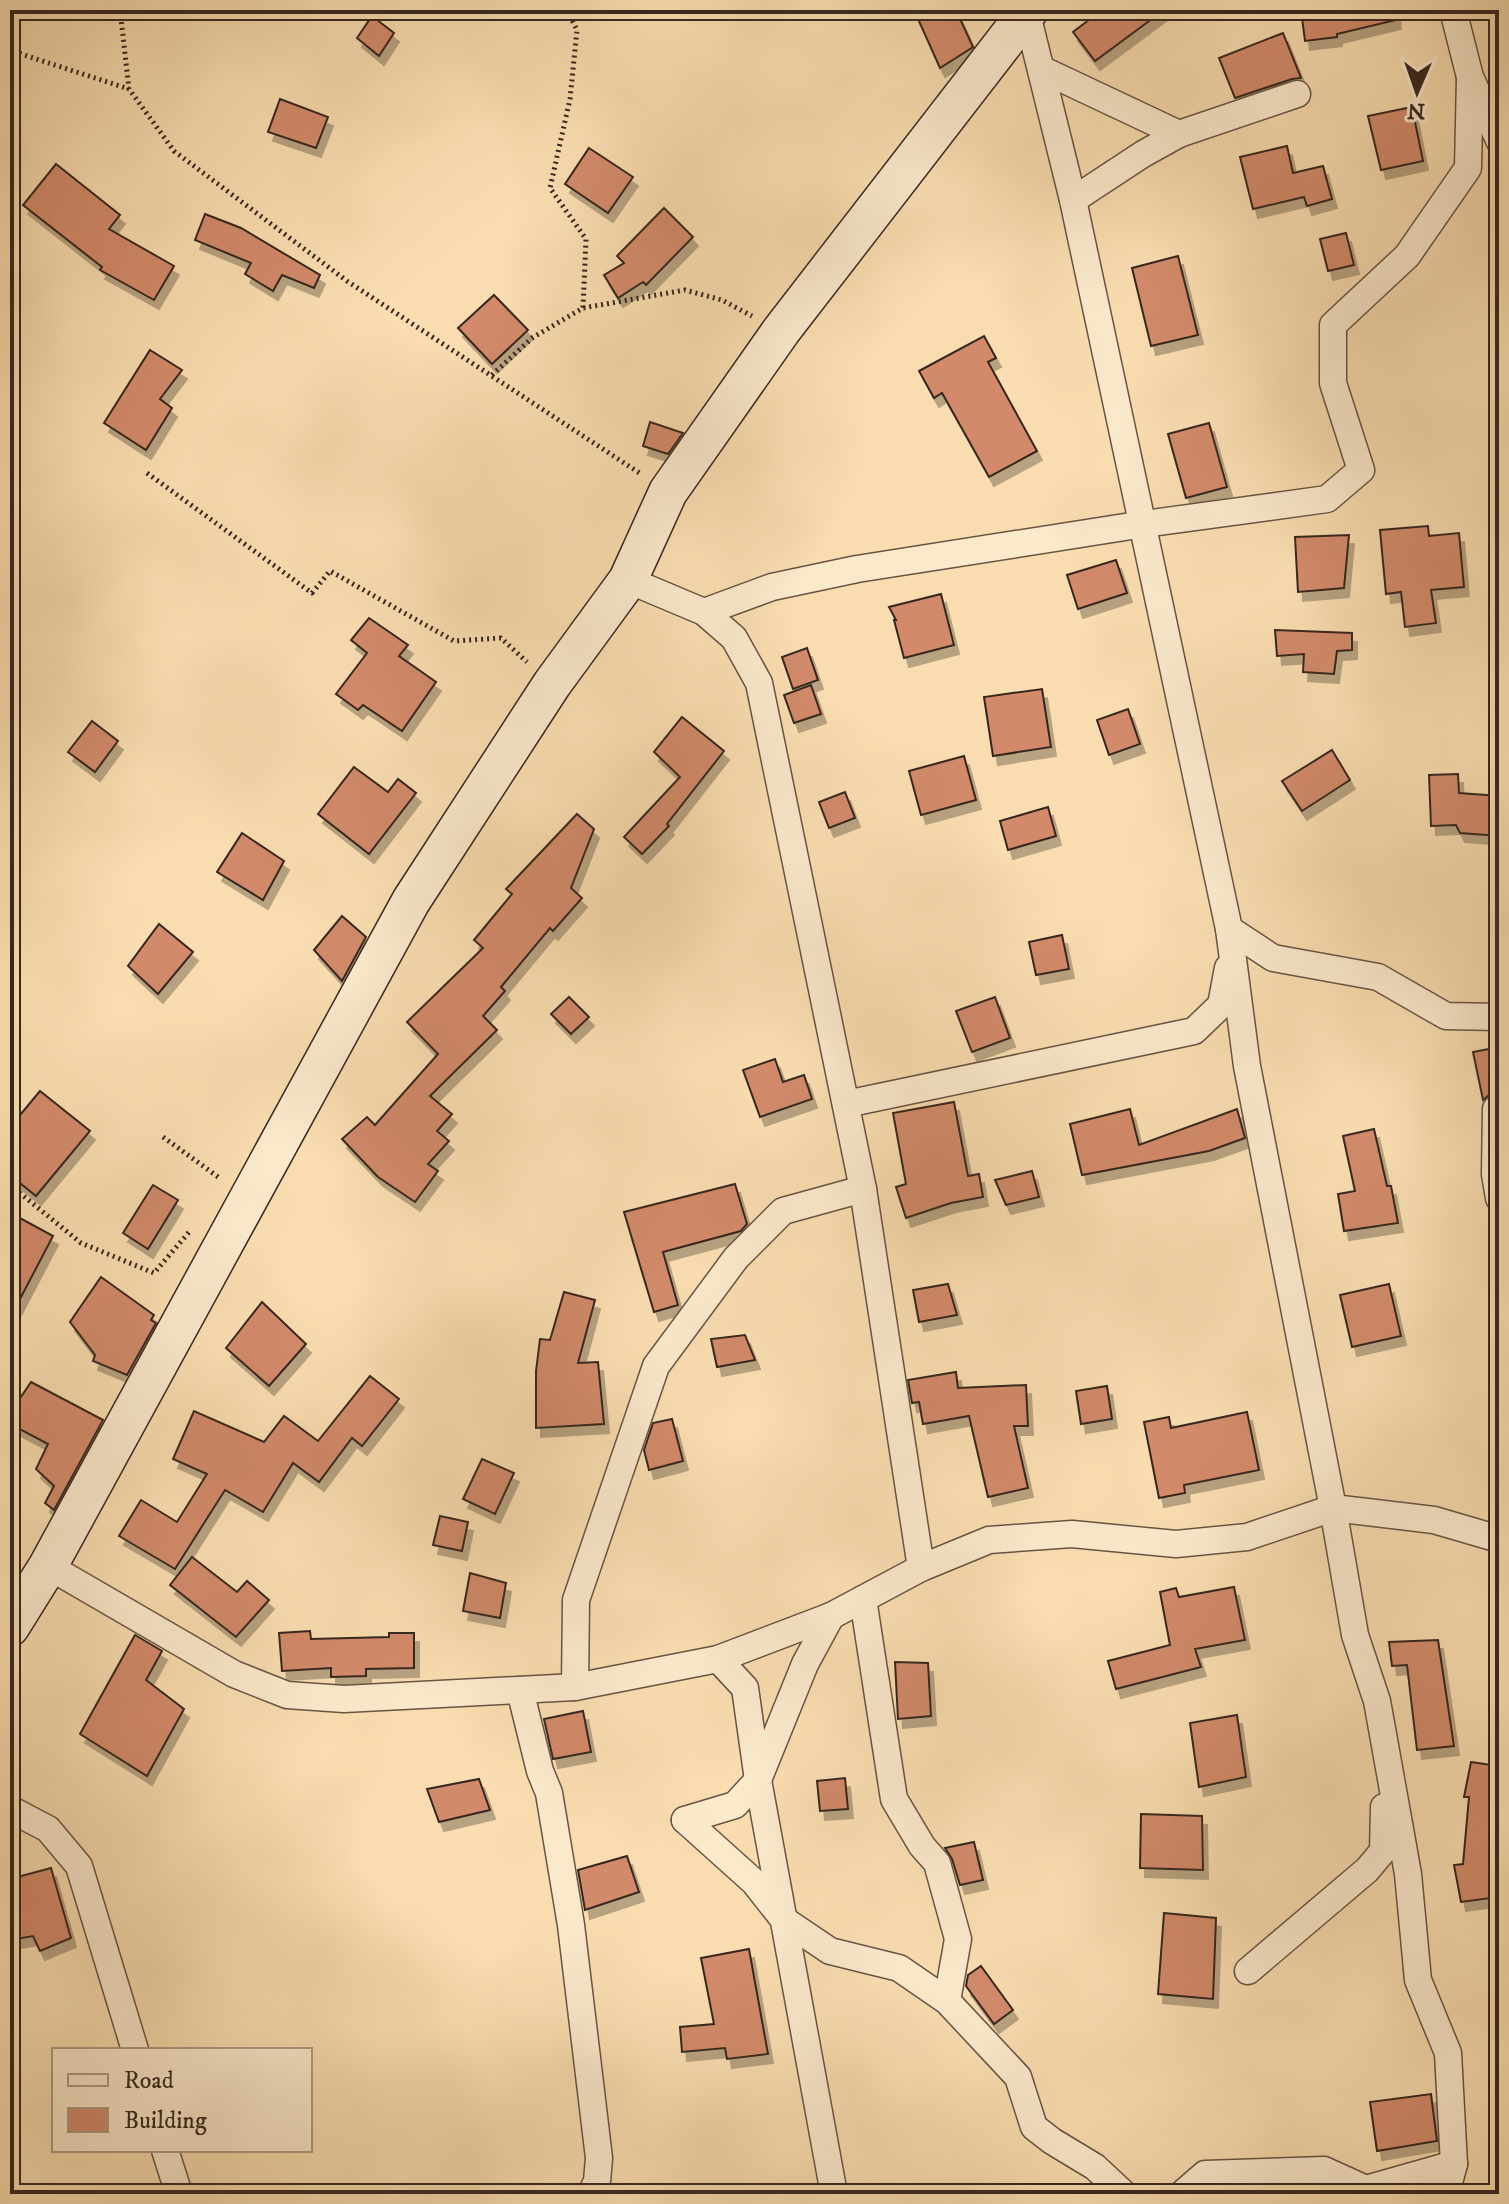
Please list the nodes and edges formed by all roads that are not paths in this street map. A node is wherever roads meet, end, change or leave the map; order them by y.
1 (1453, 10) edge
2 (1027, 11) edge
3 (1041, 69) junction
4 (1470, 77) junction
5 (1297, 94) dead end
6 (1179, 134) junction
7 (1499, 140) edge
8 (1073, 200) junction
9 (1144, 524) junction
10 (628, 580) junction
11 (704, 612) junction
12 (1230, 939) junction
13 (1499, 1017) edge
14 (846, 1104) junction
15 (1496, 1109) dead end
16 (1498, 1180) edge
17 (863, 1189) junction
18 (1333, 1508) junction
19 (1499, 1539) edge
20 (48, 1566) junction
21 (921, 1568) junction
22 (863, 1599) junction
23 (831, 1616) junction
24 (10, 1627) edge
25 (718, 1659) junction
26 (575, 1687) junction
27 (520, 1690) junction
28 (1386, 1751) junction
29 (758, 1780) junction
30 (10, 1809) edge
31 (784, 1920) junction
32 (1248, 1971) dead end
33 (947, 2001) junction
34 (134, 2048) edge
35 (166, 2152) edge
36 (1454, 2164) junction
37 (179, 2194) edge
38 (591, 2194) edge
39 (834, 2194) edge
40 (1124, 2194) edge
41 (1182, 2194) edge
42 (1446, 2194) edge

1 - 4 street
2 - 3 street
2 - 10 street
3 - 6 street
3 - 8 street
4 - 7 street
4 - 9 street
5 - 6 street
6 - 8 street
8 - 9 street
9 - 11 street
9 - 12 street
10 - 11 street
10 - 20 street
11 - 14 street
12 - 13 street
12 - 14 street
12 - 18 street
14 - 17 street
15 - 16 street
17 - 21 street
17 - 26 street
18 - 19 street
18 - 21 street
18 - 28 street
20 - 24 street
20 - 27 street
21 - 22 street
22 - 23 street
22 - 33 street
23 - 25 street
23 - 29 street
25 - 26 street
25 - 29 street
26 - 27 street
27 - 38 street
28 - 32 street
28 - 36 street
29 - 31 street
29 - 31 street
30 - 34 street
31 - 33 street
31 - 39 street
33 - 40 street
35 - 37 street
36 - 41 street
36 - 42 street

